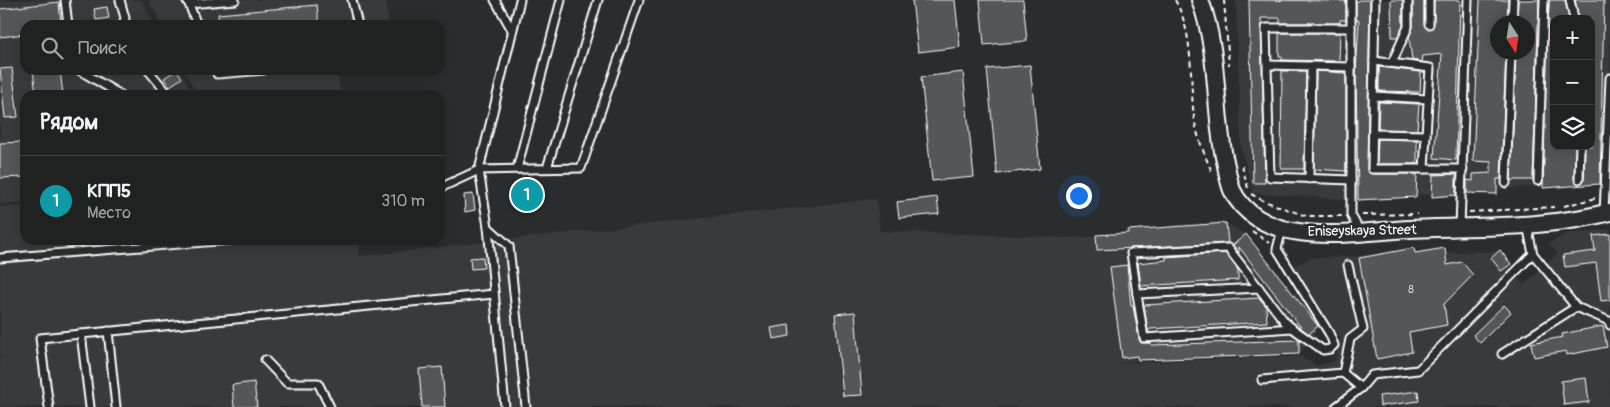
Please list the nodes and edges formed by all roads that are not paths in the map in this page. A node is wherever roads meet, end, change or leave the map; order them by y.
1 (64, 0) edge
2 (120, 0) edge
3 (236, 0) edge
4 (352, 0) edge
5 (495, 0) edge
6 (520, 0) edge
7 (560, 0) edge
8 (598, 0) edge
9 (639, 0) edge
10 (1200, 0) edge
11 (1351, 0) edge
12 (1376, 0) edge
13 (1408, 0) edge
14 (1429, 0) edge
15 (1468, 0) edge
16 (1513, 0) edge
17 (1544, 0) edge
18 (1570, 0) edge
19 (188, 2) edge
20 (1512, 15) edge
21 (1573, 15) edge
22 (67, 20) edge
23 (124, 20) edge
24 (196, 20) edge
25 (357, 20) edge
26 (1429, 24) dead end
27 (1351, 28) junction
28 (512, 30) junction
29 (1511, 60) edge
30 (1374, 61) junction
31 (1392, 63) junction
32 (1268, 65) junction
33 (1311, 66) junction
34 (1351, 67) junction
35 (87, 75) edge
36 (152, 75) edge
37 (1610, 78) edge
38 (113, 90) edge
39 (165, 90) edge
40 (1374, 96) junction
41 (1428, 99) junction
42 (1373, 134) junction
43 (1426, 135) junction
44 (1580, 150) edge
45 (547, 168) junction
46 (517, 169) junction
47 (1424, 169) junction
48 (479, 170) junction
49 (1463, 170) junction
50 (1309, 179) junction
51 (1579, 179) dead end
52 (1351, 180) junction
53 (1538, 181) dead end
54 (1506, 182) dead end
55 (445, 186) edge
56 (1607, 212) edge
57 (1527, 225) junction
58 (488, 227) junction
59 (1460, 227) junction
60 (1282, 228) junction
61 (1360, 232) junction
62 (167, 245) edge
63 (1533, 254) junction
64 (0, 258) edge
65 (1348, 265) dead end
66 (1259, 288) junction
67 (494, 294) junction
68 (1137, 294) junction
69 (1576, 307) junction
70 (1610, 326) edge
71 (1292, 328) junction
72 (108, 331) junction
73 (81, 334) junction
74 (1502, 354) dead end
75 (265, 360) dead end
76 (1343, 373) junction
77 (1262, 380) dead end
78 (1361, 388) junction
79 (49, 407) edge
80 (90, 407) edge
81 (116, 407) edge
82 (330, 407) edge
83 (506, 407) edge
84 (526, 407) edge
85 (1336, 407) edge

1 - 22 lane
2 - 23 lane
3 - 19 lane
4 - 25 lane
5 - 28 lane
6 - 28 lane
7 - 46 lane
8 - 45 lane
9 - 45 lane
10 - 60 street, Eniseyskaya Street
11 - 27 lane
12 - 30 lane
13 - 31 lane
14 - 26 lane
15 - 49 lane
16 - 20 lane
17 - 53 lane
18 - 21 lane
19 - 24 lane
27 - 32 lane
27 - 34 lane
28 - 48 lane
29 - 54 lane
30 - 31 lane
30 - 40 lane
31 - 41 lane
32 - 33 lane
32 - 50 lane
33 - 34 lane
33 - 50 lane
34 - 52 lane
35 - 38 lane
36 - 39 lane
37 - 56 lane
40 - 41 lane
40 - 42 lane
41 - 43 lane
42 - 43 lane
42 - 47 lane
43 - 47 lane
44 - 51 lane
45 - 46 lane
46 - 48 lane
47 - 49 lane
48 - 55 lane
48 - 58 lane
49 - 59 lane
50 - 52 lane
52 - 61 lane
56 - 57 street, Eniseyskaya Street
57 - 59 street, Eniseyskaya Street
57 - 63 lane
58 - 67 lane
58 - 84 lane
59 - 61 street, Eniseyskaya Street
60 - 61 street, Eniseyskaya Street
60 - 71 lane
62 - 64 lane
63 - 69 lane
63 - 78 lane
65 - 76 lane
66 - 68 lane
66 - 68 lane
66 - 71 lane
67 - 72 lane
67 - 83 lane
68 - 71 lane
69 - 70 lane
69 - 74 lane
72 - 73 lane
72 - 81 lane
73 - 79 lane
73 - 80 lane
75 - 82 lane
76 - 77 lane
76 - 78 lane
78 - 85 lane

